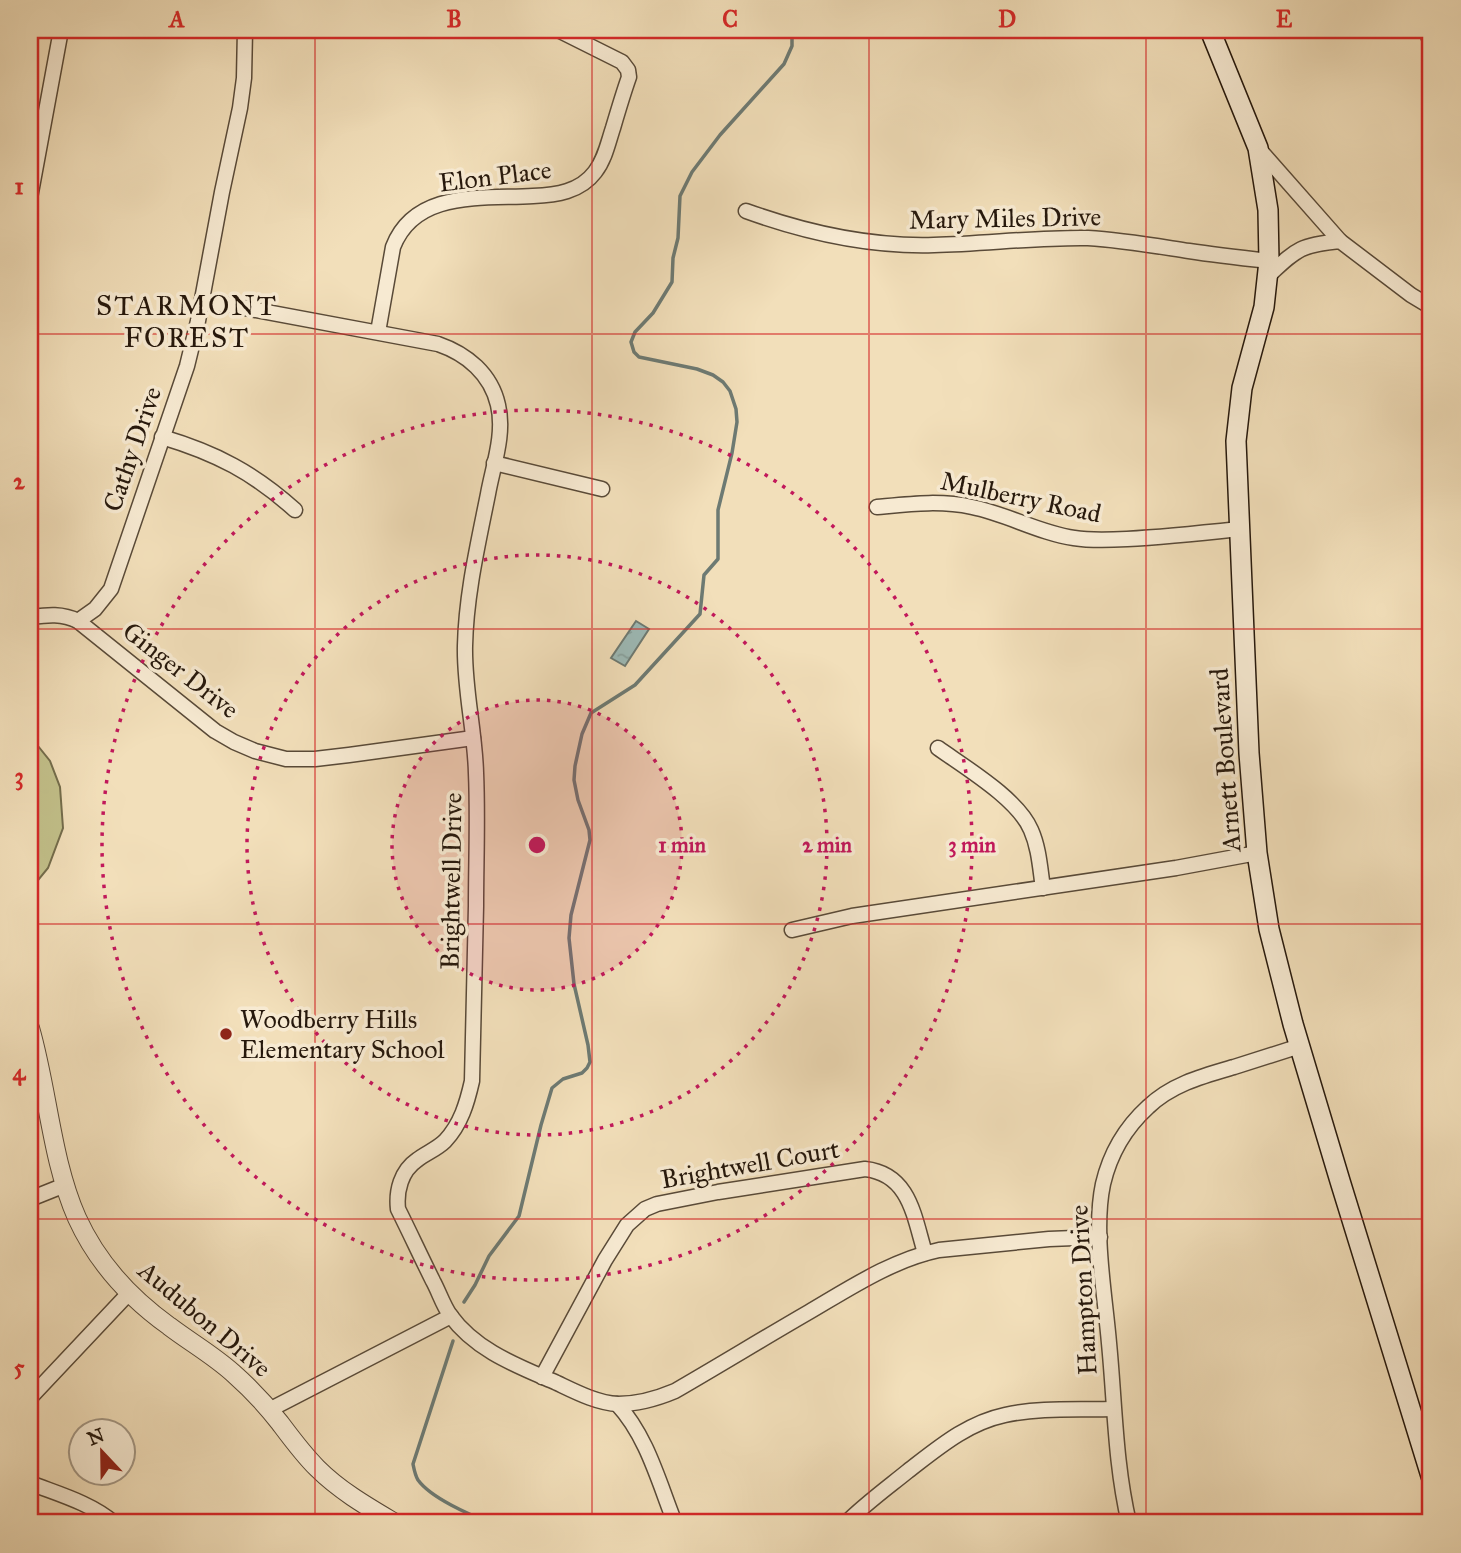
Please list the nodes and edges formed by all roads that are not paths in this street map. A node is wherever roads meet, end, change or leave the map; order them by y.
1 (61, 30) edge
2 (245, 30) edge
3 (558, 30) edge
4 (1210, 30) edge
5 (1428, 30) edge
6 (1431, 40) edge
7 (1258, 148) junction
8 (30, 198) edge
9 (746, 211) dead end
10 (1340, 242) junction
11 (1268, 268) junction
12 (202, 300) junction
13 (1431, 307) edge
14 (378, 332) junction
15 (162, 437) junction
16 (494, 463) junction
17 (602, 489) dead end
18 (877, 507) dead end
19 (295, 510) dead end
20 (1239, 529) junction
21 (30, 617) edge
22 (78, 621) junction
23 (473, 738) junction
24 (938, 748) dead end
25 (1257, 853) junction
26 (1043, 888) junction
27 (792, 930) dead end
28 (30, 1028) edge
29 (1300, 1046) junction
30 (65, 1185) junction
31 (30, 1199) edge
32 (1100, 1237) junction
33 (925, 1253) junction
34 (129, 1293) junction
35 (451, 1316) junction
36 (542, 1377) junction
37 (30, 1398) edge
38 (617, 1404) junction
39 (1113, 1409) junction
40 (270, 1410) junction
41 (1431, 1476) edge
42 (30, 1483) edge
43 (114, 1523) edge
44 (395, 1523) edge
45 (675, 1523) edge
46 (846, 1523) edge
47 (1129, 1523) edge

1 - 8 street
2 - 12 street, Cathy Drive
3 - 14 street, Elon Place
4 - 7 main road, Arnett Boulevard
5 - 6 street
7 - 10 street
7 - 11 main road, Arnett Boulevard
9 - 11 street, Mary Miles Drive
10 - 11 street
10 - 13 street
11 - 20 main road, Arnett Boulevard
12 - 14 street, Brightwell Drive
12 - 15 street, Cathy Drive
14 - 16 street, Brightwell Drive
15 - 19 street
15 - 22 street, Cathy Drive
16 - 17 street
16 - 23 street, Brightwell Drive
18 - 20 street, Mulberry Road
20 - 25 main road, Arnett Boulevard
21 - 22 street, Ginger Drive
22 - 23 street, Ginger Drive
23 - 35 street, Brightwell Drive
24 - 26 street
25 - 26 street
25 - 29 main road, Arnett Boulevard
26 - 27 street
28 - 30 street, Audubon Drive
29 - 32 street, Hampton Drive
29 - 41 main road, Arnett Boulevard
30 - 31 street
30 - 34 street, Audubon Drive
32 - 33 street, Brightwell Drive
32 - 39 street, Hampton Drive
33 - 36 street, Brightwell Court
33 - 38 street, Brightwell Drive
34 - 37 street
34 - 40 street, Audubon Drive
35 - 36 street, Brightwell Drive
35 - 40 street
36 - 38 street, Brightwell Drive
38 - 45 street
39 - 46 street
39 - 47 street, Hampton Drive
40 - 44 street, Audubon Drive
42 - 43 street

